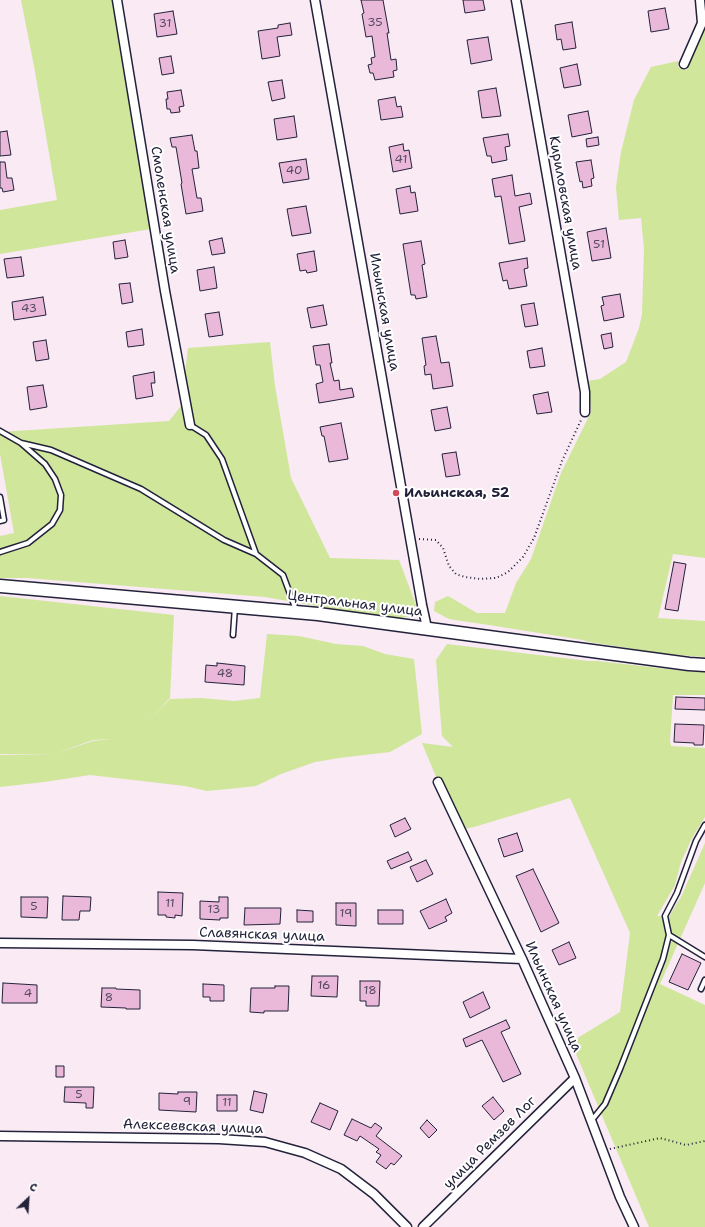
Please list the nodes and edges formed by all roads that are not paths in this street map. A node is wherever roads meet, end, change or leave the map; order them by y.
1 (117, 0) edge
2 (315, 0) edge
3 (516, 0) edge
4 (700, 0) edge
5 (684, 64) dead end
6 (585, 412) road end
7 (190, 425) joint
8 (0, 431) edge
9 (21, 443) junction
10 (0, 497) edge
11 (0, 521) edge
12 (0, 552) edge
13 (256, 554) junction
14 (0, 586) edge
15 (235, 607) junction
16 (296, 612) junction
17 (427, 628) junction
18 (234, 635) dead end
19 (705, 665) edge
20 (438, 782) dead end
21 (705, 825) edge
22 (669, 935) junction
23 (0, 943) edge
24 (705, 957) edge
25 (522, 959) junction
26 (705, 980) edge
27 (701, 989) dead end
28 (575, 1078) junction
29 (592, 1120) junction
30 (0, 1136) edge
31 (407, 1227) edge
32 (424, 1227) edge
33 (634, 1227) edge

1 - 7 street, Смоленская улица
2 - 17 street, Ильинская улица
3 - 6 street, Кириловская улица
4 - 5 street
7 - 13 lane
8 - 9 lane
9 - 12 lane
9 - 13 lane
10 - 11 lane
13 - 16 lane
14 - 15 street, Центральная улица
15 - 16 street, Центральная улица
15 - 18 lane
16 - 17 street, Центральная улица
17 - 19 street, Центральная улица
20 - 25 street, Ильинская улица
21 - 22 lane
22 - 24 lane
22 - 29 lane
23 - 25 street, Славянская улица
25 - 28 street, Ильинская улица
26 - 27 lane
28 - 29 street, Ильинская улица
28 - 32 street, улица Ремзев Лог
29 - 33 street, Ильинская улица
30 - 31 street, Алексеевская улица

